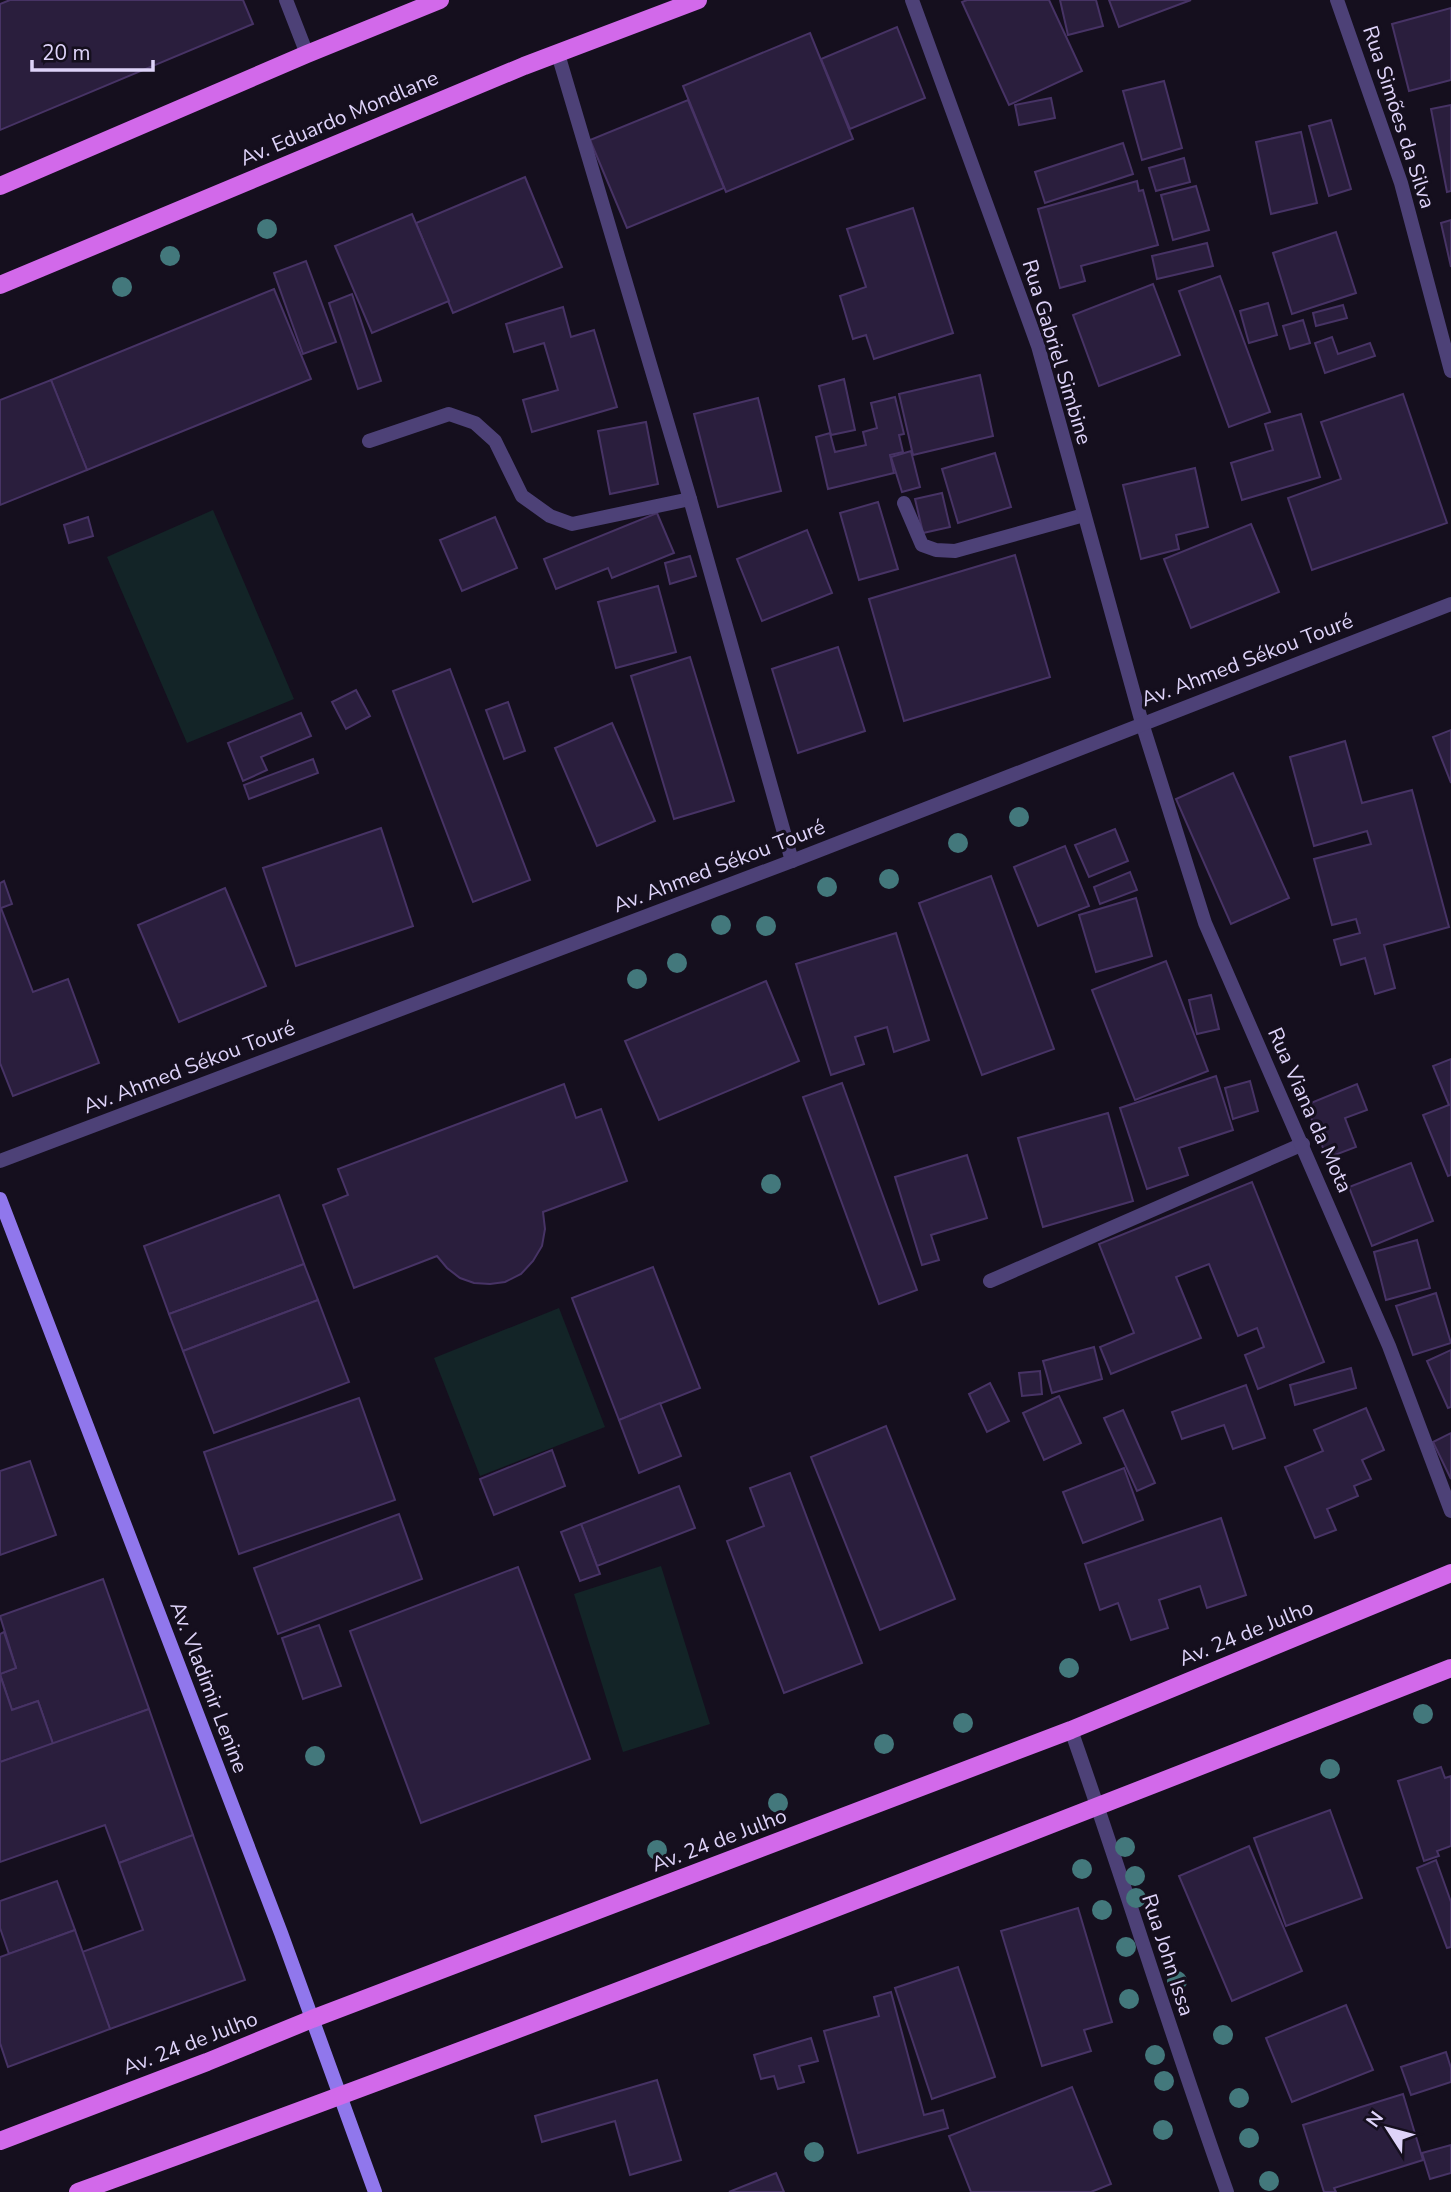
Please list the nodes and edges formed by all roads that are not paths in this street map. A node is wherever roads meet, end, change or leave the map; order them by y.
1 (286, 0) edge
2 (440, 0) edge
3 (698, 0) edge
4 (912, 0) edge
5 (1337, 0) edge
6 (307, 54) junction
7 (558, 54) junction
8 (0, 186) edge
9 (0, 285) edge
10 (1451, 371) edge
11 (369, 442) dead end
12 (690, 499) junction
13 (904, 503) dead end
14 (1084, 515) junction
15 (1451, 604) edge
16 (1142, 723) junction
17 (792, 861) junction
18 (1303, 1144) junction
19 (0, 1161) edge
20 (0, 1199) edge
21 (990, 1281) dead end
22 (1451, 1511) edge
23 (1451, 1573) edge
24 (1451, 1668) edge
25 (1071, 1730) junction
26 (1098, 1807) junction
27 (312, 2019) junction
28 (339, 2098) junction
29 (0, 2141) edge
30 (78, 2192) edge
31 (375, 2192) edge
32 (1227, 2192) edge

1 - 6 street
2 - 6 main road
3 - 7 main road, Av. Eduardo Mondlane
4 - 14 street, Rua Gabriel Simbine
5 - 10 street, Rua Simões da Silva
6 - 8 main road
7 - 9 main road, Av. Eduardo Mondlane
7 - 12 street
11 - 12 street
12 - 17 street
13 - 14 street
14 - 16 street, Rua Gabriel Simbine
15 - 16 street, Av. Ahmed Sékou Touré
16 - 17 street, Av. Ahmed Sékou Touré
16 - 18 street, Rua Viana da Mota
17 - 19 street, Av. Ahmed Sékou Touré
18 - 21 street
18 - 22 street, Rua Viana da Mota
20 - 27 main road, Av. Vladimir Lenine
23 - 25 main road, Av. 24 de Julho
24 - 26 main road
25 - 26 street, Rua John Issa
25 - 27 main road, Av. 24 de Julho
26 - 28 main road
26 - 32 street, Rua John Issa
27 - 28 main road, Av. Vladimir Lenine
27 - 29 main road, Av. 24 de Julho
28 - 30 main road
28 - 31 main road, Av. Vladimir Lenine

